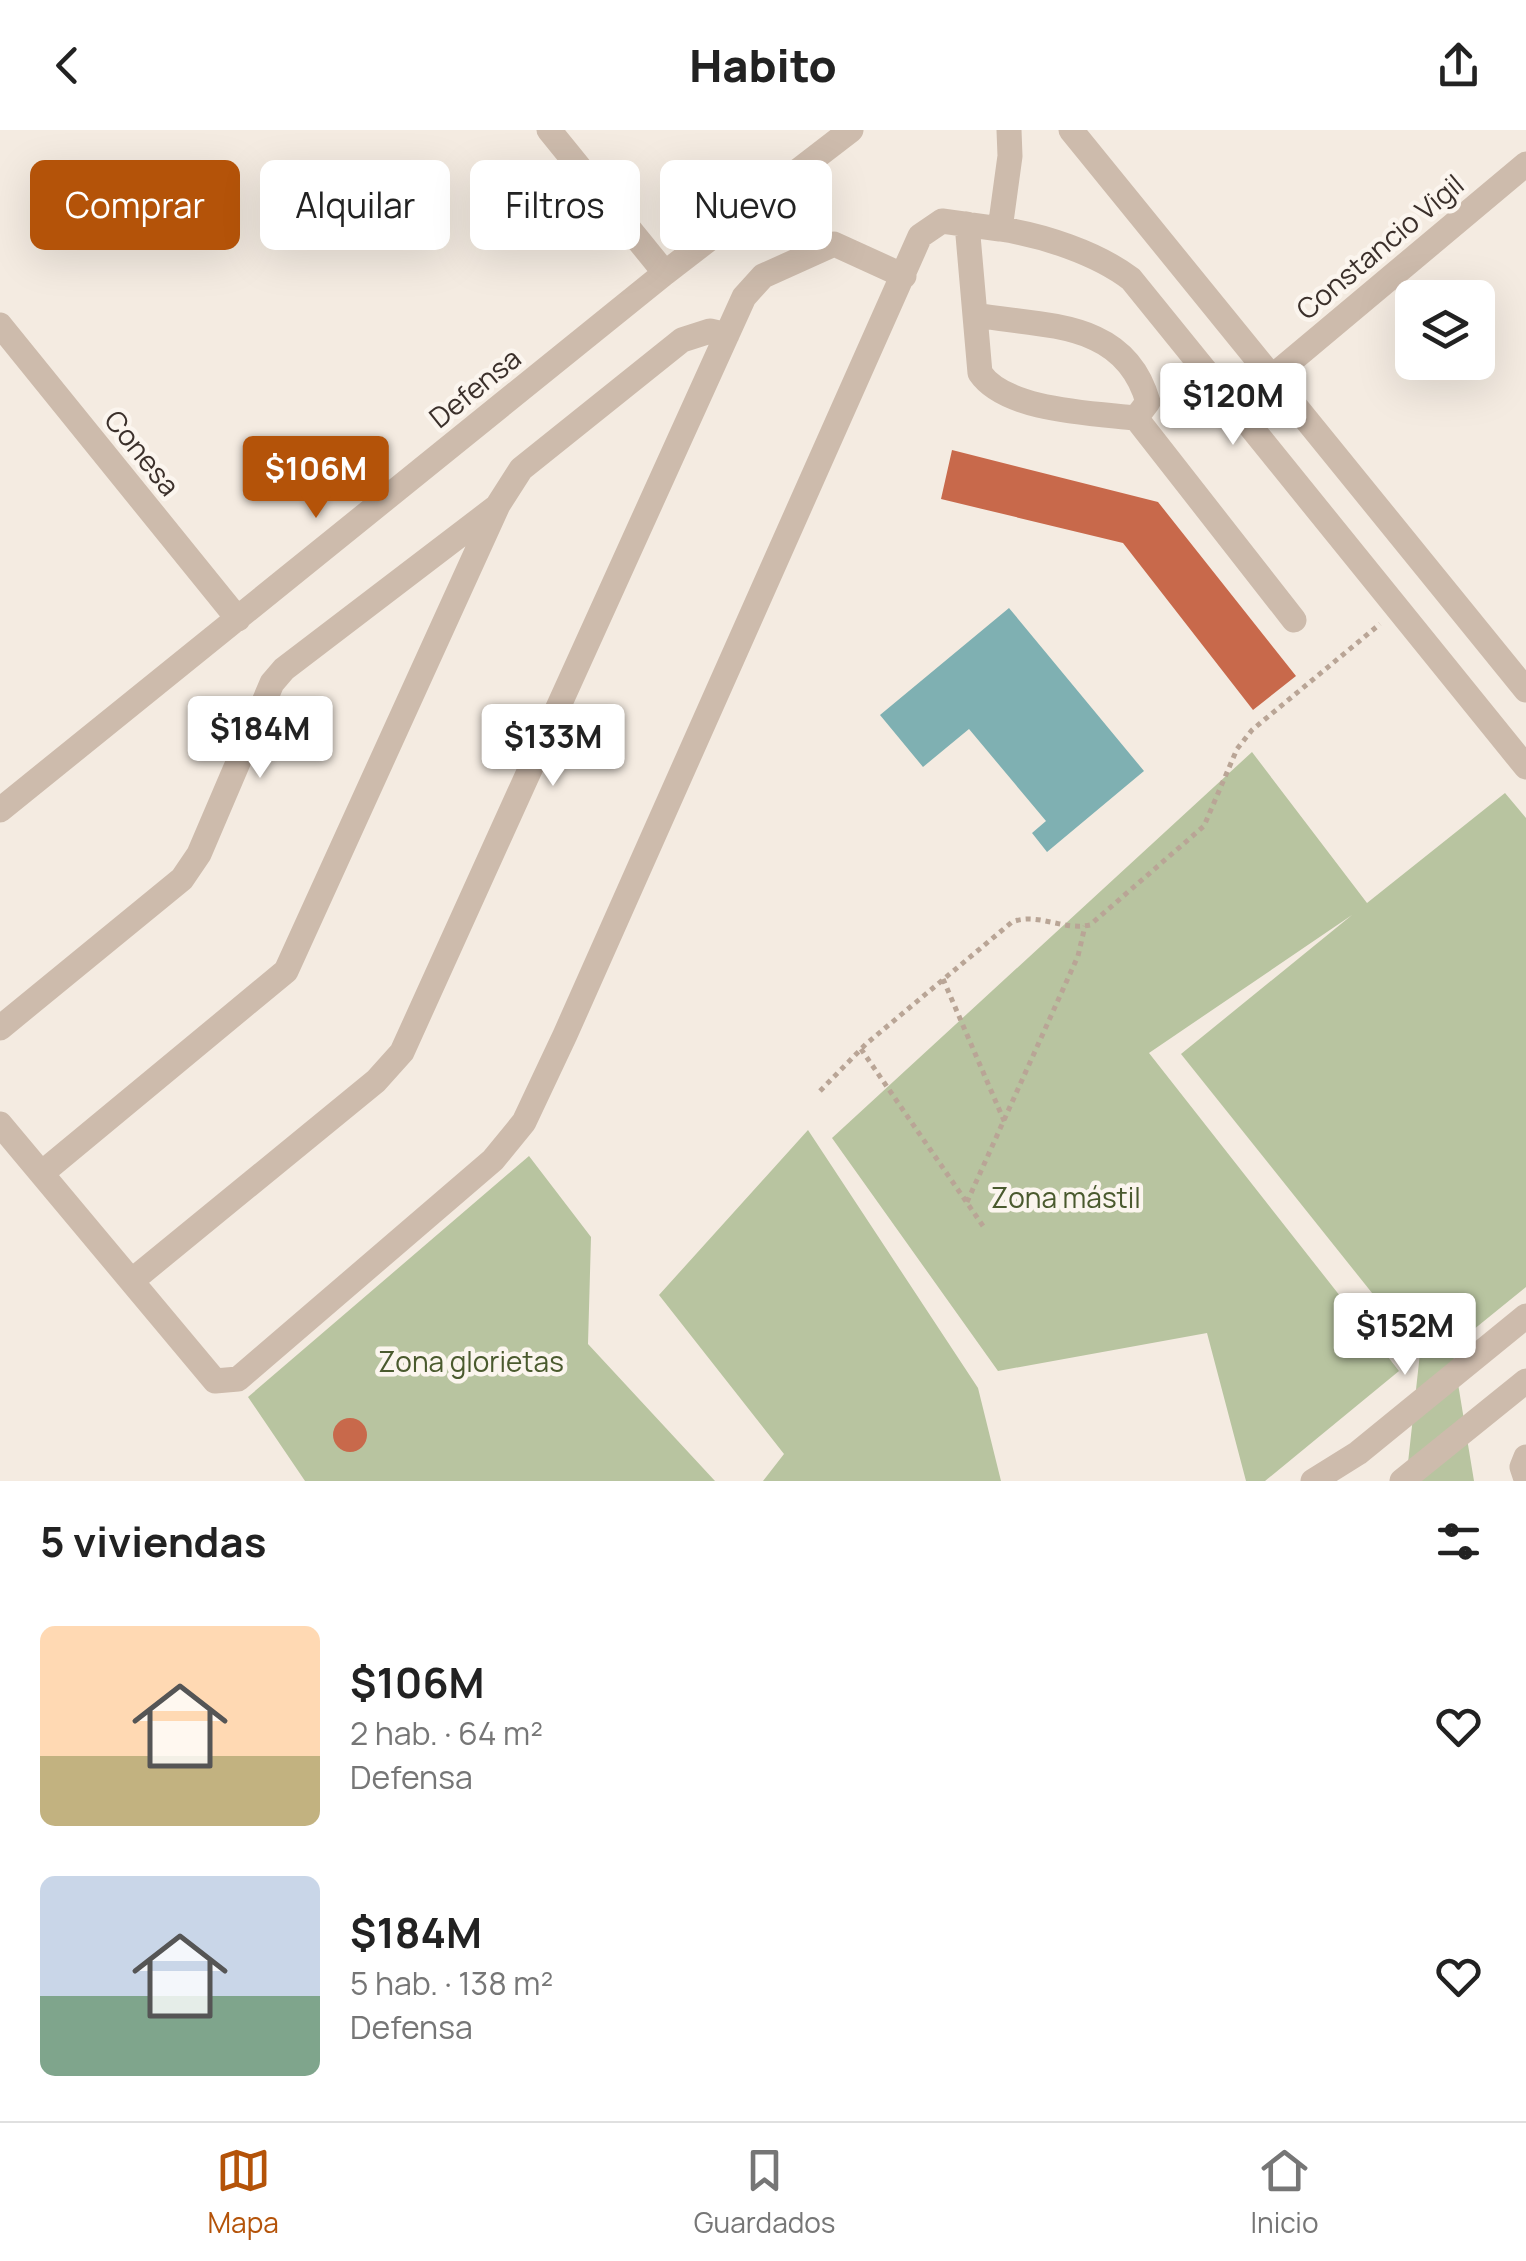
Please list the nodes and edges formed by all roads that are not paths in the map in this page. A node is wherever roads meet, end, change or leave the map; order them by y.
1 (549, 130) edge
2 (851, 130) edge
3 (1009, 130) edge
4 (1071, 130) edge
5 (1526, 164) edge
6 (967, 224) junction
7 (1000, 229) junction
8 (665, 273) junction
9 (904, 276) junction
10 (976, 315) junction
11 (0, 324) edge
12 (727, 335) junction
13 (1273, 376) junction
14 (1136, 418) junction
15 (498, 505) junction
16 (238, 619) junction
17 (1294, 620) dead end
18 (1526, 690) edge
19 (1526, 767) edge
20 (0, 810) edge
21 (0, 1028) edge
22 (3, 1132) edge
23 (42, 1173) junction
24 (134, 1279) junction
25 (1526, 1316) edge
26 (1526, 1381) edge
27 (1526, 1457) edge
28 (1526, 1479) edge
29 (1313, 1481) edge
30 (1402, 1481) edge

1 - 8 street
2 - 8 street, Defensa
3 - 7 street
4 - 13 street
5 - 13 street, Constancio Vigil
6 - 7 street
6 - 9 street
6 - 10 street
7 - 19 street
8 - 16 street, Defensa
9 - 12 street
9 - 24 street
10 - 14 street
10 - 14 street
11 - 16 street, Conesa
12 - 15 street
12 - 24 street
13 - 18 street
14 - 17 street
15 - 21 street
15 - 23 street
16 - 20 street, Defensa
22 - 23 street
23 - 24 street
25 - 29 street
26 - 30 street
27 - 28 street

